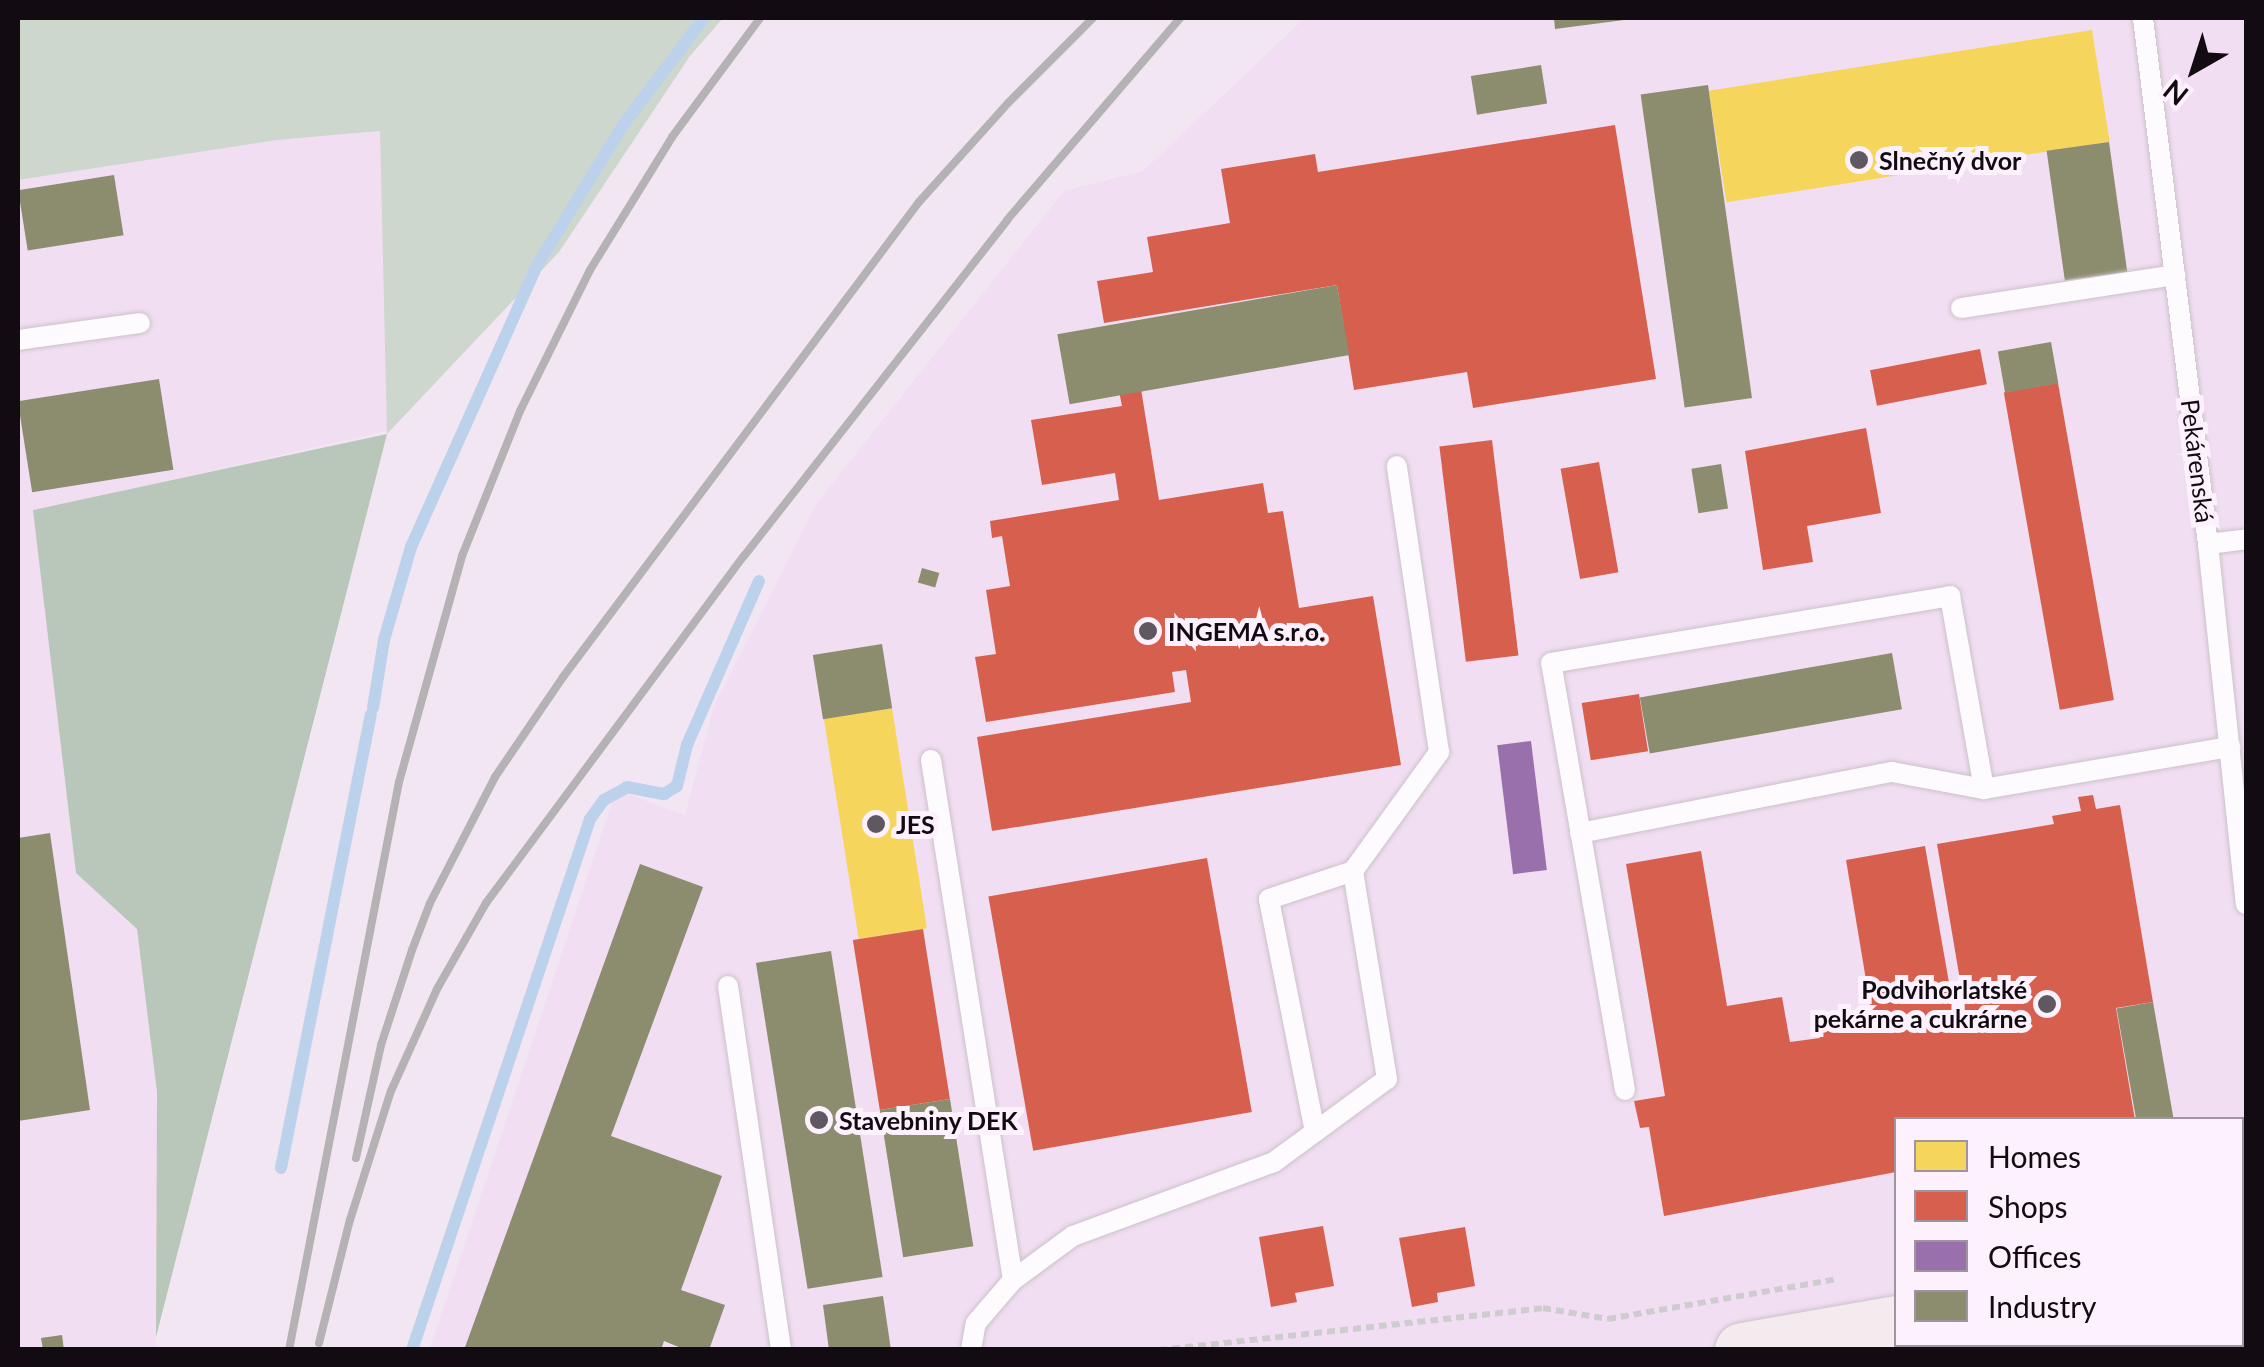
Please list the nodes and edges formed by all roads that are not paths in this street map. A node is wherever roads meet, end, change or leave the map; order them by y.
1 (2143, 18) edge
2 (2175, 276) junction
3 (1962, 308) dead end
4 (140, 323) dead end
5 (18, 340) edge
6 (1397, 466) dead end
7 (2246, 539) edge
8 (2208, 544) junction
9 (2230, 747) junction
10 (930, 760) dead end
11 (1984, 789) junction
12 (1580, 833) junction
13 (1353, 871) junction
14 (2246, 904) edge
15 (728, 986) dead end
16 (1625, 1090) dead end
17 (1314, 1132) junction
18 (1013, 1280) junction
19 (1894, 1324) edge
20 (1764, 1348) edge
21 (780, 1350) edge
22 (971, 1350) edge

1 - 2 lane, Pekárenská
2 - 3 lane
2 - 8 lane, Pekárenská
4 - 5 lane
6 - 13 lane
7 - 8 lane
8 - 9 lane, Pekárenská
9 - 11 lane
9 - 14 lane, Pekárenská
10 - 18 lane
11 - 12 lane
11 - 12 lane
12 - 16 lane
13 - 17 lane
13 - 17 lane
15 - 21 lane
17 - 18 lane
18 - 22 lane
19 - 20 main road

